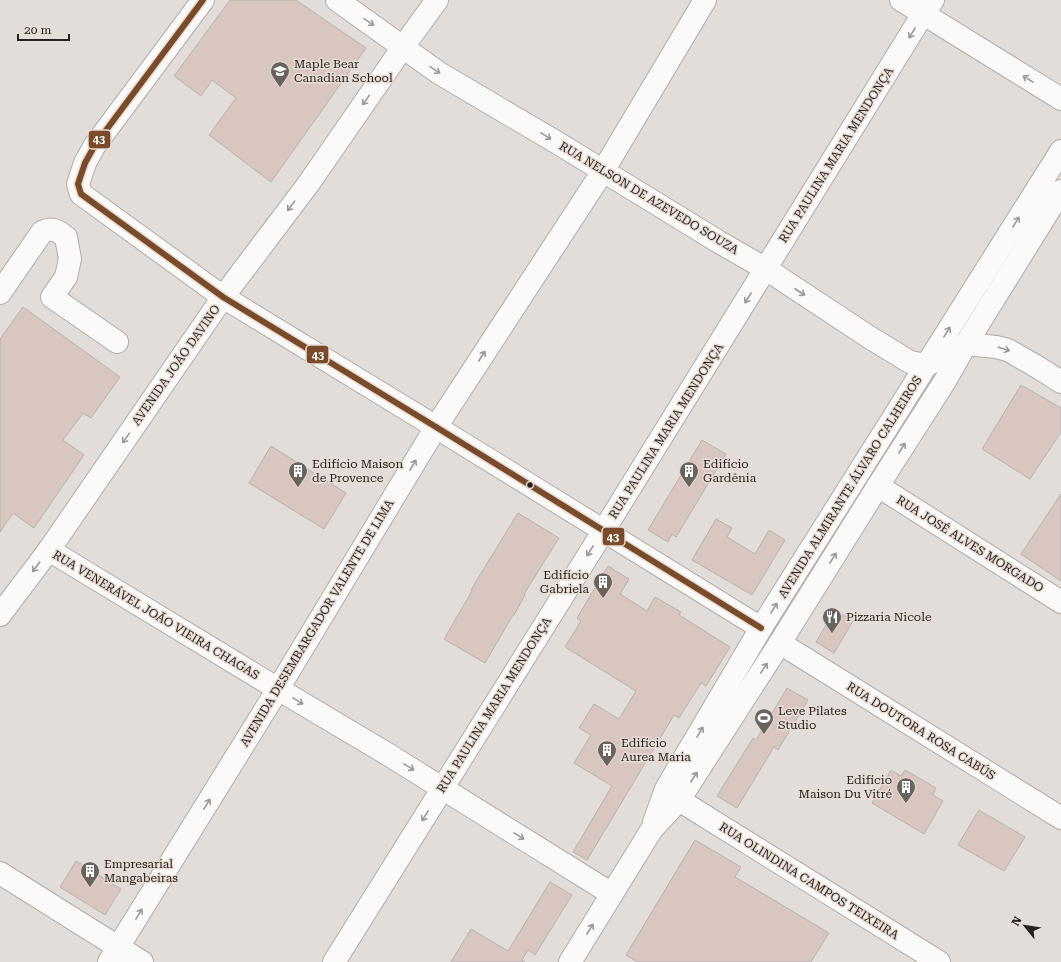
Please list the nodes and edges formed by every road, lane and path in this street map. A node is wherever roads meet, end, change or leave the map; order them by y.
1 (204, 0) edge
2 (337, 0) edge
3 (437, 0) edge
4 (705, 0) edge
5 (901, 0) edge
6 (928, 7) edge
7 (402, 47) junction
8 (1061, 99) edge
9 (1061, 151) edge
10 (603, 171) junction
11 (1061, 191) edge
12 (766, 269) junction
13 (0, 293) edge
14 (223, 297) junction
15 (117, 342) dead end
16 (966, 344) junction
17 (927, 365) junction
18 (1061, 382) edge
19 (436, 426) junction
20 (878, 486) junction
21 (604, 530) junction
22 (48, 550) junction
23 (1061, 602) edge
24 (0, 615) edge
25 (761, 628) junction
26 (780, 643) junction
27 (278, 689) junction
28 (442, 788) junction
29 (679, 800) junction
30 (1061, 818) edge
31 (652, 829) junction
32 (0, 873) edge
33 (612, 894) junction
34 (114, 955) edge
35 (576, 960) edge
36 (142, 962) edge
37 (334, 962) edge
38 (939, 962) edge

1 - 14 street
2 -> 7 street, RUA NELSON DE AZEVEDO SOUZA
3 - 7 street, AVENIDA JOÃO DAVINO
4 - 10 street, AVENIDA DESEMBARGADOR VALENTE DE LIMA
5 - 6 street
8 -> 6 street
6 -> 12 street, RUA PAULINA MARIA MENDONÇA
7 -> 10 street, RUA NELSON DE AZEVEDO SOUZA
7 -> 14 street, AVENIDA JOÃO DAVINO
17 -> 9 street, AVENIDA ALMIRANTE ÁLVARO CALHEIROS
10 - 12 street, RUA NELSON DE AZEVEDO SOUZA
19 -> 10 street, AVENIDA DESEMBARGADOR VALENTE DE LIMA
11 - 16 street, AVENIDA ALMIRANTE ÁLVARO CALHEIROS
12 -> 17 street, RUA NELSON DE AZEVEDO SOUZA
12 -> 21 street, RUA PAULINA MARIA MENDONÇA
13 - 15 street
14 - 19 street
14 -> 22 street, AVENIDA JOÃO DAVINO
16 - 17 street
16 -> 18 street
20 -> 16 street, AVENIDA ALMIRANTE ÁLVARO CALHEIROS
25 -> 17 street, AVENIDA ALMIRANTE ÁLVARO CALHEIROS
19 - 21 street
27 -> 19 street, AVENIDA DESEMBARGADOR VALENTE DE LIMA
20 - 23 street, RUA JOSÉ ALVES MORGADO
26 -> 20 street, AVENIDA ALMIRANTE ÁLVARO CALHEIROS
21 - 25 street
21 -> 28 street, RUA PAULINA MARIA MENDONÇA
22 -> 24 street, AVENIDA JOÃO DAVINO
22 - 27 street, RUA VENERÁVEL JOÃO VIEIRA CHAGAS
31 -> 25 street, AVENIDA ALMIRANTE ÁLVARO CALHEIROS
29 -> 26 street, AVENIDA ALMIRANTE ÁLVARO CALHEIROS
26 - 30 street, RUA DOUTORA ROSA CABÚS
27 -> 28 street, RUA VENERÁVEL JOÃO VIEIRA CHAGAS
34 -> 27 street, AVENIDA DESEMBARGADOR VALENTE DE LIMA
28 -> 33 street, RUA VENERÁVEL JOÃO VIEIRA CHAGAS
28 -> 37 street, RUA PAULINA MARIA MENDONÇA
29 - 31 street, AVENIDA ALMIRANTE ÁLVARO CALHEIROS
29 - 38 street, RUA OLINDINA CAMPOS TEIXEIRA
31 - 33 street, AVENIDA ALMIRANTE ÁLVARO CALHEIROS
32 - 34 street
35 -> 33 street, AVENIDA ALMIRANTE ÁLVARO CALHEIROS
34 - 36 street

